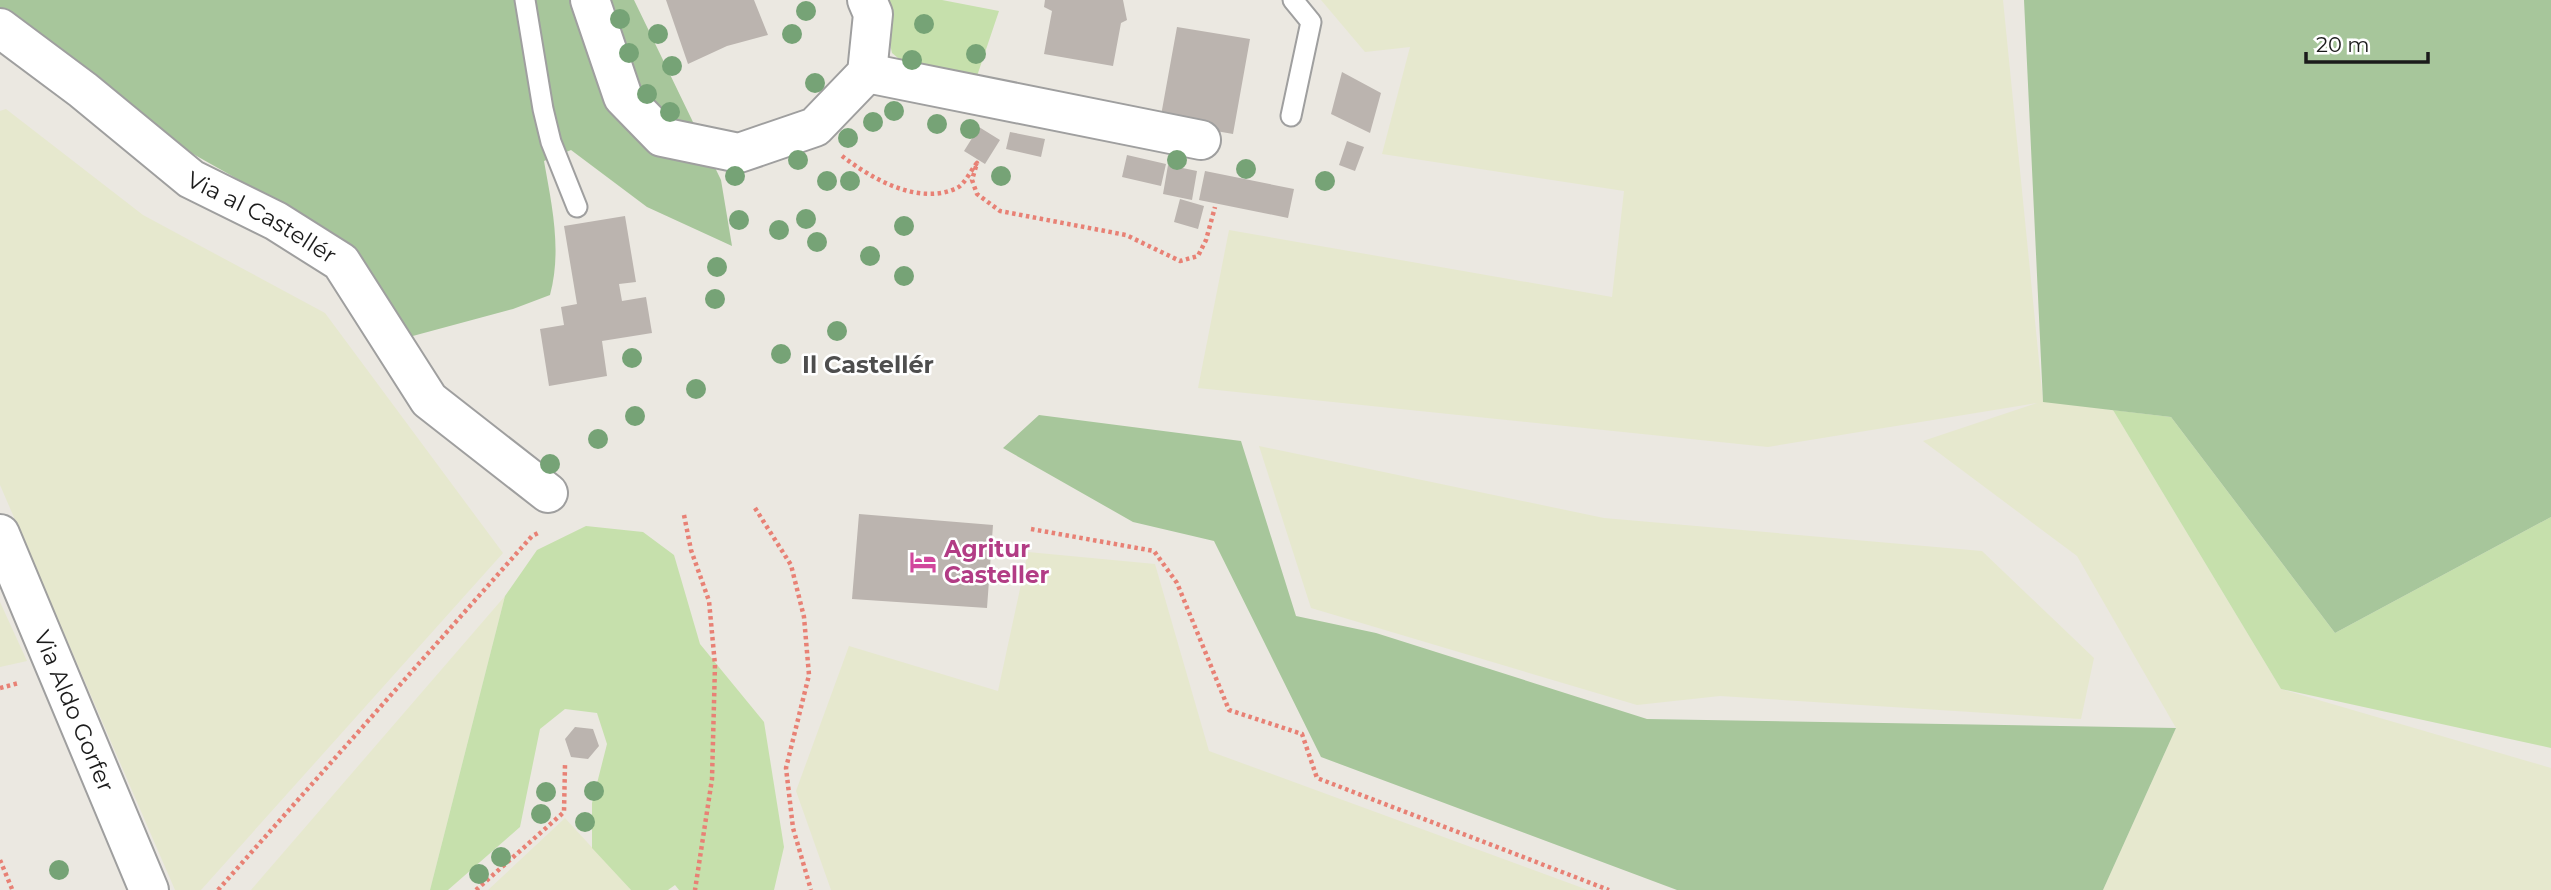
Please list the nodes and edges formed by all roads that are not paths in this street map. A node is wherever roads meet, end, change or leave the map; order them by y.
1 (525, 0) edge
2 (590, 0) edge
3 (867, 0) edge
4 (1293, 0) edge
5 (0, 28) edge
6 (867, 73) junction
7 (1291, 116) dead end
8 (1201, 140) dead end
9 (577, 207) dead end
10 (548, 493) dead end
11 (0, 534) edge
12 (149, 890) edge

1 - 9 lane
2 - 6 street
3 - 6 street
4 - 7 lane
5 - 10 street, Via al Castellér
6 - 8 street
11 - 12 street, Via Aldo Gorfer

